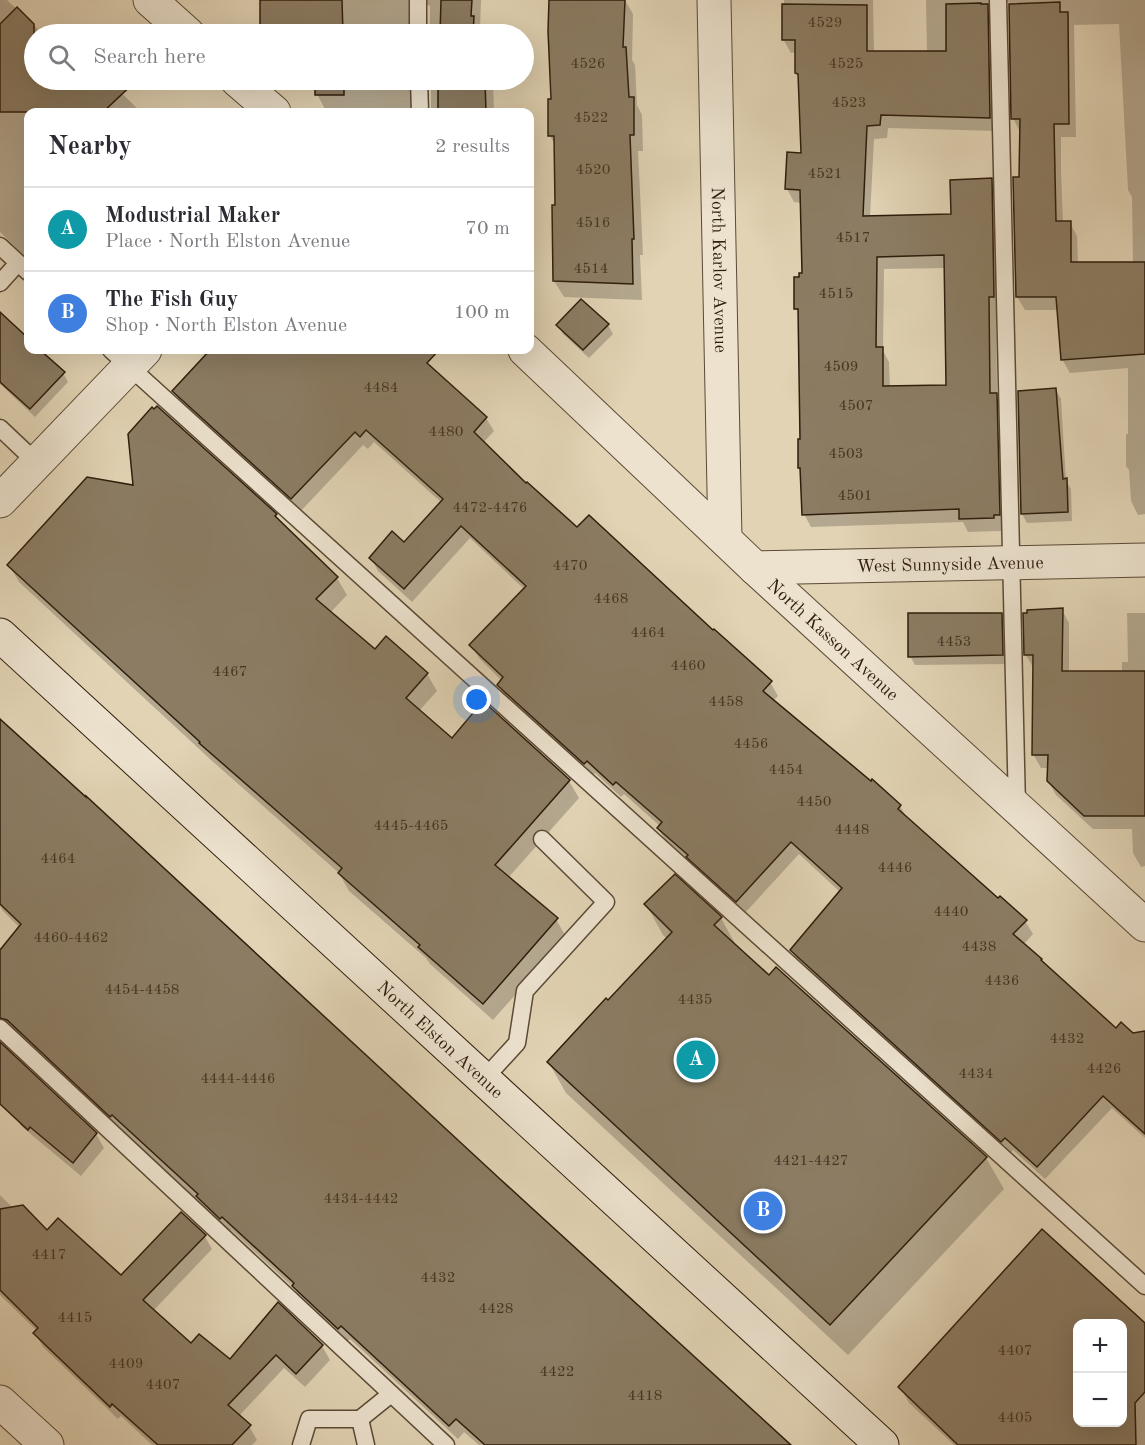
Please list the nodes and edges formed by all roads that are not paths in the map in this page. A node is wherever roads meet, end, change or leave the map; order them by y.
1 (150, 0) edge
2 (418, 0) edge
3 (714, 0) edge
4 (998, 0) edge
5 (177, 24) edge
6 (418, 24) edge
7 (249, 90) edge
8 (419, 90) edge
9 (269, 108) edge
10 (420, 108) edge
11 (0, 246) edge
12 (23, 268) edge
13 (0, 283) edge
14 (529, 354) edge
15 (128, 355) edge
16 (0, 428) edge
17 (37, 463) junction
18 (0, 501) edge
19 (725, 539) junction
20 (1145, 560) edge
21 (1011, 563) junction
22 (755, 568) junction
23 (0, 635) edge
24 (1017, 807) junction
25 (542, 839) dead end
26 (1145, 925) edge
27 (0, 1028) edge
28 (484, 1080) junction
29 (1145, 1286) edge
30 (391, 1394) junction
31 (0, 1402) edge
32 (360, 1419) junction
33 (47, 1445) edge
34 (301, 1445) edge
35 (366, 1445) edge
36 (446, 1445) edge
37 (882, 1445) edge

1 - 5 street
2 - 6 lane
3 - 19 street, North Karlov Avenue
4 - 21 lane
7 - 9 street
8 - 10 lane
11 - 12 lane
12 - 13 lane
14 - 19 street, North Kasson Avenue
15 - 17 street
15 - 29 lane
16 - 17 lane
17 - 18 street
19 - 22 street, North Kasson Avenue
20 - 21 street, West Sunnyside Avenue
21 - 22 street, West Sunnyside Avenue
21 - 24 lane
22 - 24 street, North Kasson Avenue
23 - 28 street, North Elston Avenue
24 - 26 street, North Kasson Avenue
25 - 28 lane
27 - 30 lane
28 - 37 street, North Elston Avenue
30 - 32 lane
30 - 36 lane
31 - 33 street
32 - 34 lane
32 - 35 lane

